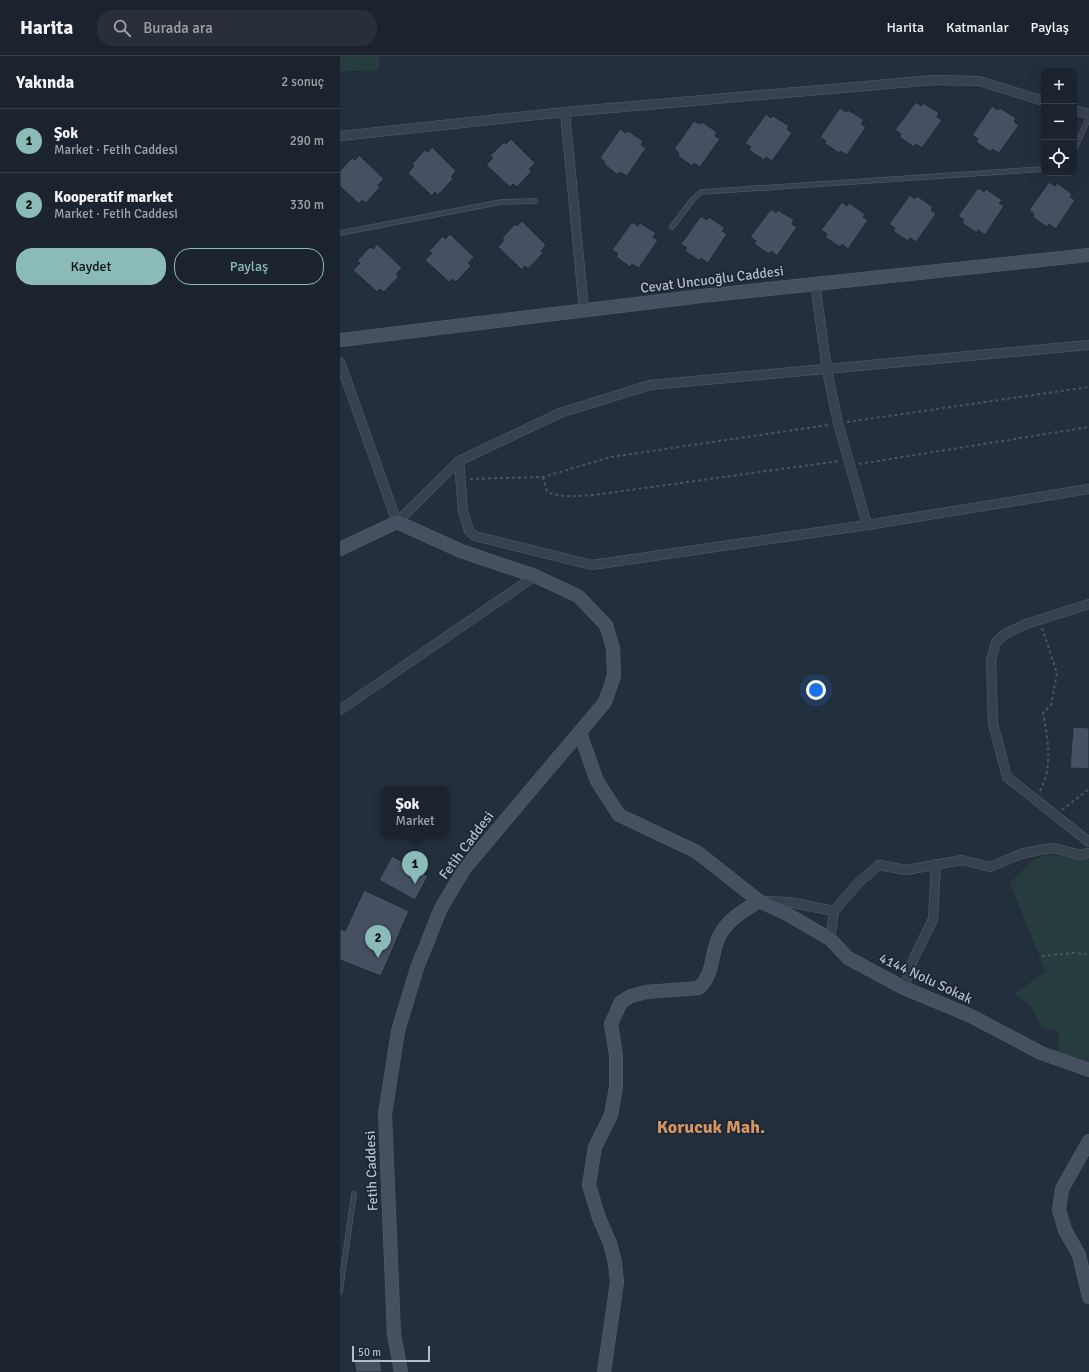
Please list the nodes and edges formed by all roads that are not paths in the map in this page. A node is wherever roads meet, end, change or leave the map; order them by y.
1 (1041, 100) edge
2 (1077, 111) edge
3 (565, 112) junction
4 (1089, 116) edge
5 (340, 136) edge
6 (1077, 143) edge
7 (1041, 169) edge
8 (535, 201) dead end
9 (672, 227) dead end
10 (340, 233) edge
11 (1089, 255) edge
12 (816, 283) junction
13 (584, 310) junction
14 (340, 340) edge
15 (1089, 346) edge
16 (340, 362) edge
17 (827, 370) junction
18 (459, 461) junction
19 (1089, 489) edge
20 (397, 522) junction
21 (867, 525) junction
22 (340, 549) edge
23 (535, 576) junction
24 (1089, 604) edge
25 (340, 710) edge
26 (580, 733) junction
27 (1089, 842) edge
28 (1089, 853) edge
29 (936, 864) junction
30 (759, 901) junction
31 (834, 911) junction
32 (830, 939) junction
33 (904, 988) junction
34 (1089, 1070) edge
35 (1089, 1141) edge
36 (354, 1194) dead end
37 (340, 1292) edge
38 (1089, 1297) edge
39 (401, 1372) edge
40 (604, 1372) edge

1 - 3 street
2 - 4 street
3 - 5 street
3 - 13 street
4 - 6 lane
7 - 9 lane
8 - 10 lane
11 - 12 street, Cevat Uncuoğlu Caddesi
12 - 13 street, Cevat Uncuoğlu Caddesi
12 - 17 street
13 - 14 street, Cevat Uncuoğlu Caddesi
15 - 17 street
16 - 20 street
17 - 18 street
17 - 21 street
18 - 20 street
18 - 21 street
19 - 21 street
20 - 22 street
20 - 23 street, Fetih Caddesi
23 - 25 street
23 - 26 street, Fetih Caddesi
24 - 27 street
26 - 30 street, 4144 Nolu Sokak
26 - 39 street, Fetih Caddesi
28 - 29 street
29 - 31 street
29 - 33 street
30 - 31 street
30 - 32 street, 4144 Nolu Sokak
30 - 40 street
31 - 32 street
32 - 33 street, 4144 Nolu Sokak
33 - 34 street, 4144 Nolu Sokak
35 - 38 street
36 - 37 lane

